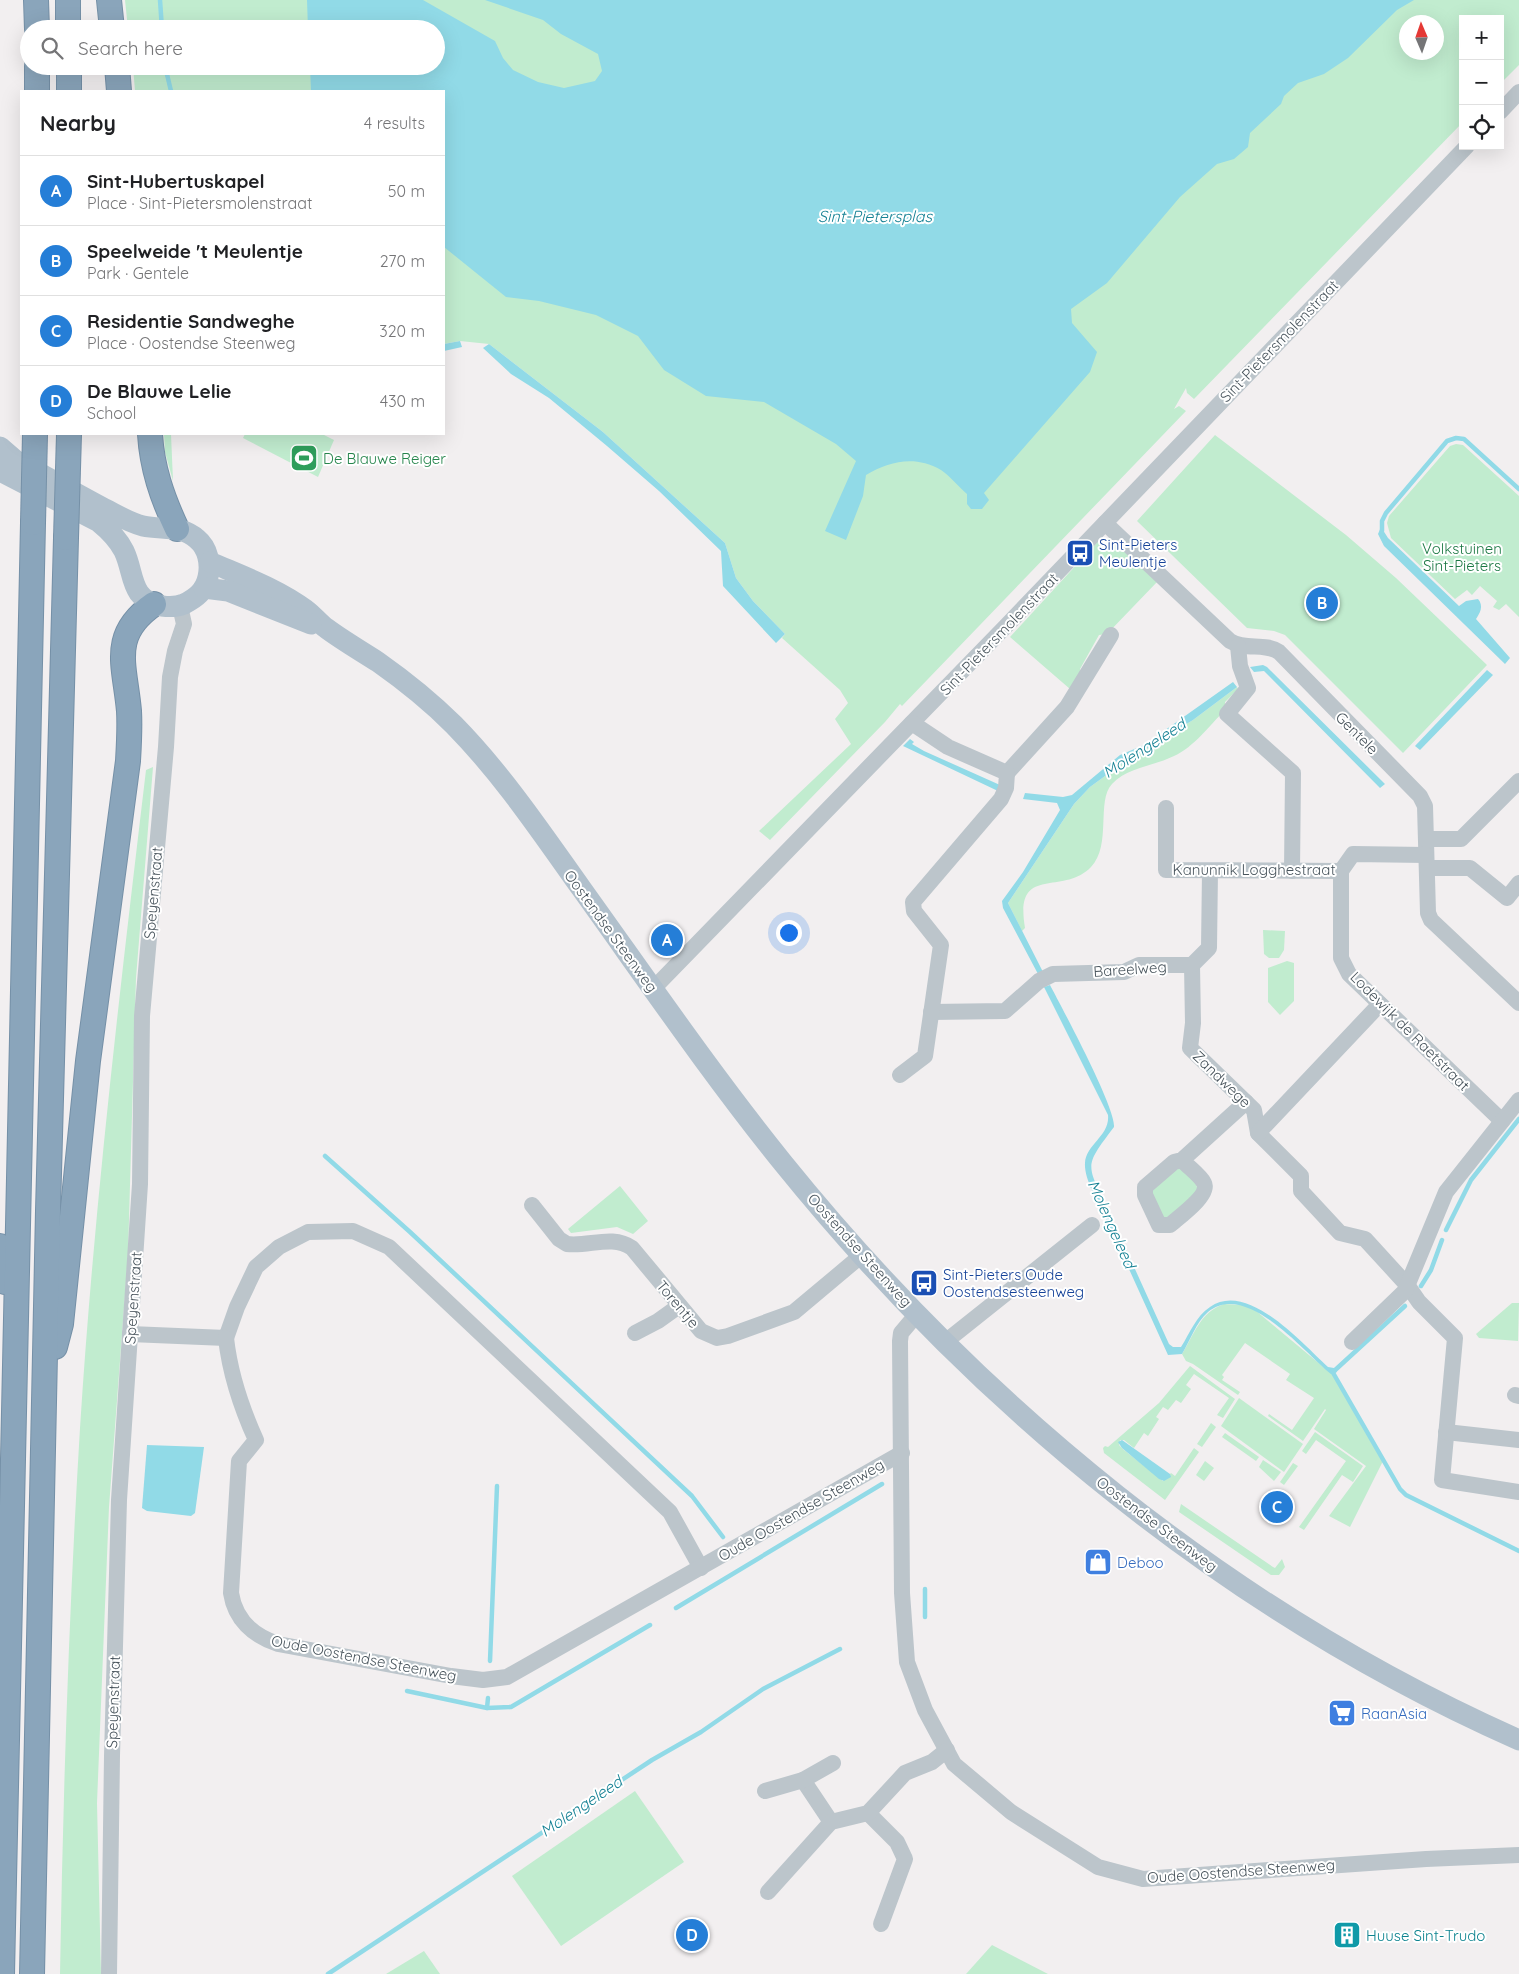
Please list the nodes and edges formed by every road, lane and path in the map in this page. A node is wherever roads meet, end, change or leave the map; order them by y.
1 (36, 0) edge
2 (68, 0) edge
3 (109, 0) edge
4 (36, 20) edge
5 (68, 20) edge
6 (111, 20) edge
7 (37, 75) edge
8 (69, 75) edge
9 (117, 75) edge
10 (37, 90) edge
11 (70, 90) edge
12 (119, 90) edge
13 (1519, 92) edge
14 (1504, 108) edge
15 (1463, 150) edge
16 (35, 435) edge
17 (69, 435) edge
18 (150, 435) edge
19 (5, 459) edge
20 (1105, 523) junction
21 (177, 529) junction
22 (210, 562) junction
23 (204, 588) junction
24 (154, 604) junction
25 (182, 615) junction
26 (324, 627) junction
27 (1111, 635) dead end
28 (1238, 646) junction
29 (912, 723) junction
30 (1007, 773) junction
31 (1519, 781) edge
32 (1166, 808) dead end
33 (1426, 854) junction
34 (1210, 870) junction
35 (1292, 871) junction
36 (1341, 871) junction
37 (1519, 884) edge
38 (1192, 966) junction
39 (653, 989) junction
40 (1519, 1003) edge
41 (1380, 1004) junction
42 (931, 1012) junction
43 (900, 1075) dead end
44 (1519, 1100) edge
45 (1246, 1102) junction
46 (1502, 1121) junction
47 (1258, 1133) junction
48 (1182, 1160) dead end
49 (532, 1205) dead end
50 (1092, 1225) dead end
51 (0, 1246) edge
52 (862, 1256) junction
53 (1408, 1286) junction
54 (679, 1306) junction
55 (16, 1312) junction
56 (917, 1314) junction
57 (635, 1333) dead end
58 (130, 1334) junction
59 (226, 1338) junction
60 (945, 1342) junction
61 (1352, 1342) dead end
62 (44, 1390) junction
63 (1446, 1432) junction
64 (1519, 1440) edge
65 (902, 1453) junction
66 (1519, 1492) edge
67 (701, 1568) junction
68 (1519, 1740) edge
69 (947, 1750) junction
70 (832, 1763) dead end
71 (803, 1780) junction
72 (765, 1791) dead end
73 (868, 1813) junction
74 (831, 1822) junction
75 (1519, 1855) edge
76 (768, 1892) dead end
77 (881, 1924) dead end
78 (2, 1974) edge
79 (32, 1974) edge
80 (109, 1974) edge

1 - 4 highway
2 - 5 highway
3 - 6 highway
7 - 10 highway
8 - 11 highway
9 - 12 highway
13 - 14 street
15 - 20 street, Sint-Pietersmolenstraat
16 - 55 highway, bridge
17 - 62 highway, bridge
18 - 21 highway
19 - 21 main road
19 - 24 main road
20 - 28 street
20 - 29 street, Sint-Pietersmolenstraat
21 - 22 main road
22 - 23 main road
22 - 26 main road, Oostendse Steenweg
23 - 25 main road
23 - 26 main road, Oostendse Steenweg
24 - 25 main road
24 - 62 highway
25 - 58 street, Speyenstraat
26 - 39 main road, Oostendse Steenweg
27 - 30 street
28 - 33 street, Gentele
28 - 35 street
29 - 30 street
29 - 39 street, Sint-Pietersmolenstraat
30 - 42 street
31 - 33 street
32 - 34 street, Kanunnik Logghestraat
33 - 36 street, Kanunnik Logghestraat
33 - 37 street
33 - 40 street, Gentele
34 - 35 street, Kanunnik Logghestraat
34 - 38 street
35 - 36 street, Kanunnik Logghestraat
36 - 41 street, Lodewijk de Raetstraat
38 - 42 street, Bareelweg
38 - 45 street, Zandwege
39 - 52 main road, Oostendse Steenweg
41 - 46 street, Lodewijk de Raetstraat
41 - 47 street
42 - 43 street
44 - 46 street
45 - 47 street, Zandwege
45 - 48 street
46 - 53 street
47 - 53 street
49 - 54 street, Torentje
50 - 60 street
51 - 55 highway
52 - 54 street, Torentje
52 - 56 main road, Oostendse Steenweg
53 - 61 street
53 - 63 street
54 - 57 street
55 - 78 highway
56 - 60 main road, Oostendse Steenweg
56 - 65 street, Oude Oostendse Steenweg
58 - 59 street
58 - 80 street, Speyenstraat
59 - 67 street, Oude Oostendse Steenweg
59 - 67 street, Oude Oostendse Steenweg
60 - 68 main road, Oostendse Steenweg
62 - 79 highway
63 - 64 street
63 - 66 street
65 - 67 street, Oude Oostendse Steenweg
65 - 69 street, Oude Oostendse Steenweg
69 - 73 street
69 - 75 street, Oude Oostendse Steenweg
70 - 71 street
71 - 72 street
71 - 74 street
73 - 74 street
73 - 77 street
74 - 76 street

